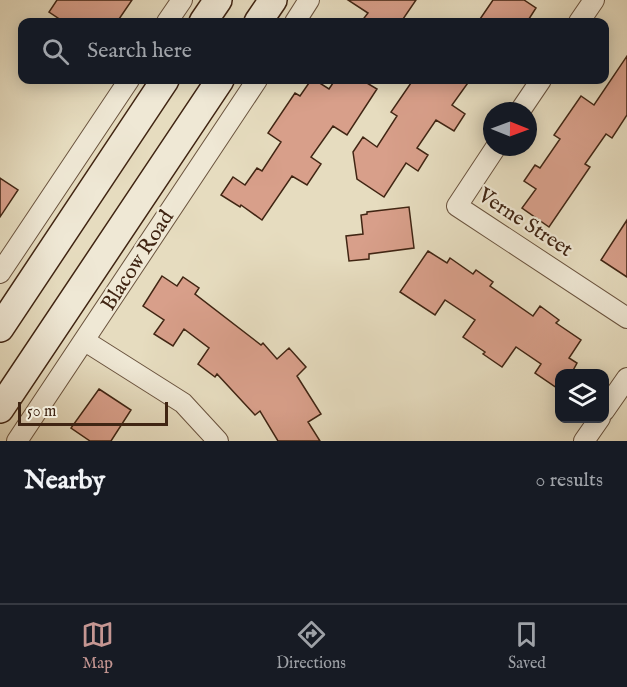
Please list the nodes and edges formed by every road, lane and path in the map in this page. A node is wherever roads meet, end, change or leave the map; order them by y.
1 (182, 0) edge
2 (218, 0) edge
3 (273, 0) edge
4 (309, 0) edge
5 (594, 0) edge
6 (170, 18) edge
7 (206, 18) edge
8 (261, 18) edge
9 (298, 18) edge
10 (582, 18) edge
11 (126, 84) edge
12 (162, 84) edge
13 (217, 84) edge
14 (254, 84) edge
15 (538, 84) edge
16 (526, 102) edge
17 (490, 156) edge
18 (0, 273) edge
19 (627, 318) edge
20 (0, 328) edge
21 (85, 341) junction
22 (627, 378) edge
23 (609, 404) edge
24 (0, 409) edge
25 (597, 423) edge
26 (17, 441) edge
27 (218, 441) edge
28 (584, 441) edge

1 - 6 street
2 - 7 main road
3 - 8 main road
4 - 9 street
5 - 10 street
11 - 18 street
12 - 20 main road
13 - 24 main road, Blacow Road
14 - 21 street, Blacow Road
15 - 16 street
17 - 19 street, Verne Street
21 - 26 street, Blacow Road
21 - 27 street
22 - 23 street
25 - 28 street

